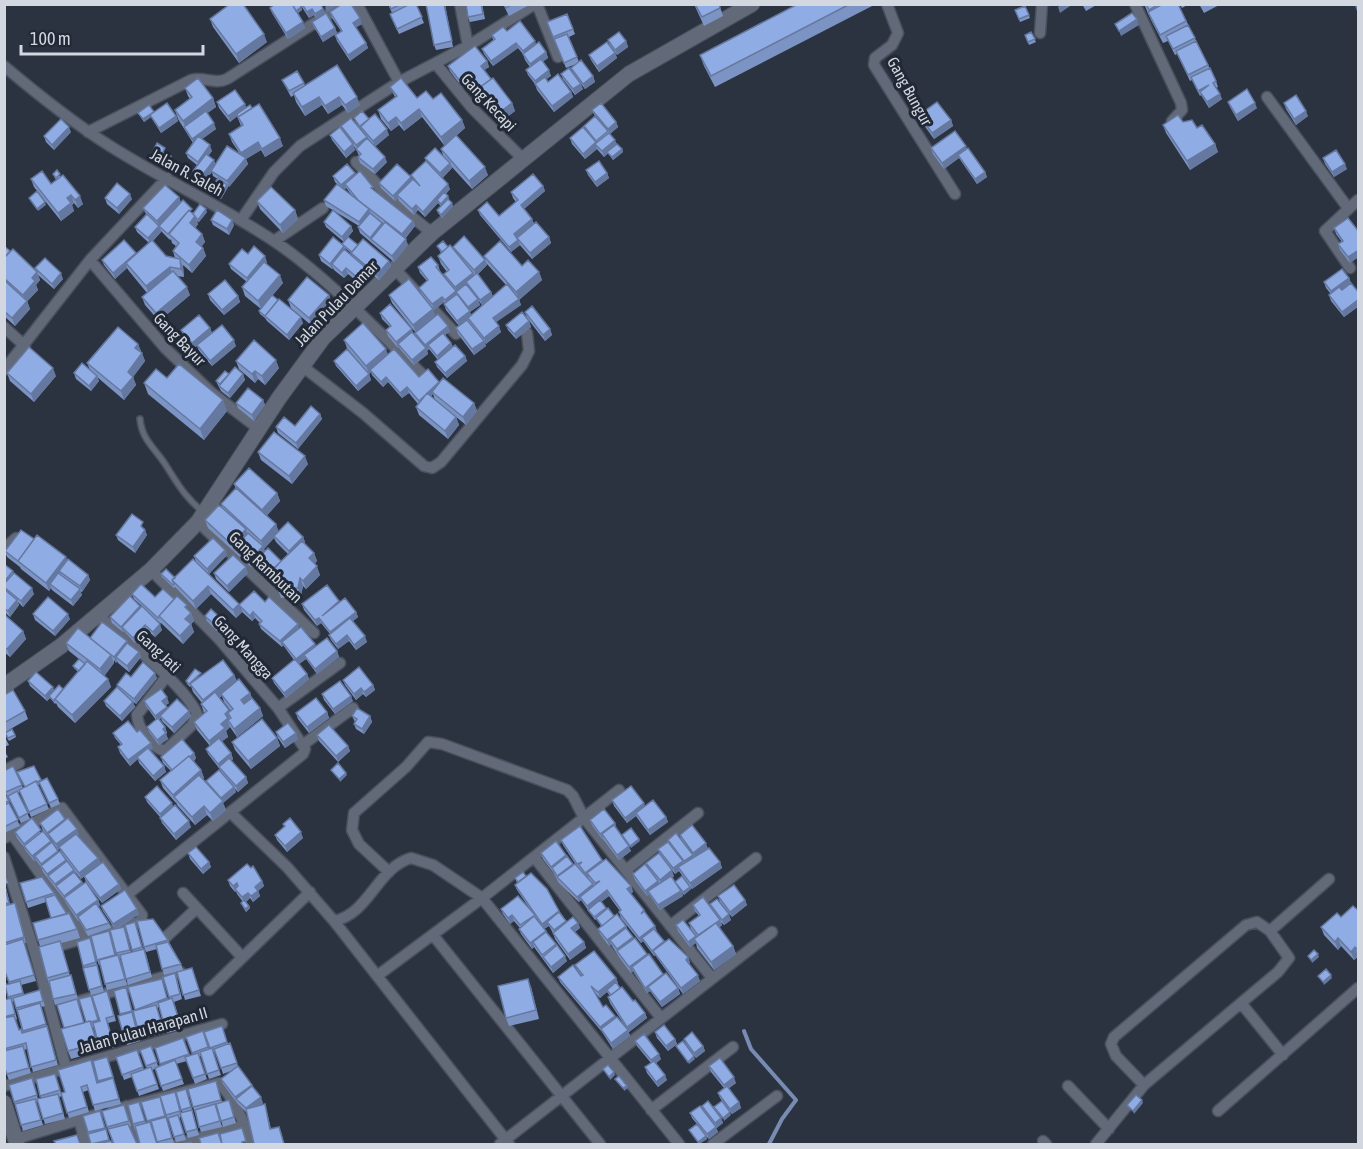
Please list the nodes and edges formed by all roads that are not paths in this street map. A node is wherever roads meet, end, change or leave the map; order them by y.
1 (344, 4) edge
2 (357, 4) edge
3 (460, 4) edge
4 (536, 4) edge
5 (752, 4) edge
6 (886, 4) edge
7 (1042, 4) edge
8 (1135, 4) edge
9 (1040, 33) dead end
10 (468, 46) junction
11 (558, 57) edge
12 (436, 64) junction
13 (4, 66) edge
14 (399, 82) junction
15 (1267, 97) dead end
16 (1172, 121) edge
17 (88, 132) junction
18 (523, 159) junction
19 (356, 162) edge
20 (167, 178) junction
21 (955, 194) dead end
22 (1359, 200) edge
23 (323, 208) edge
24 (1348, 208) junction
25 (241, 220) junction
26 (432, 233) junction
27 (274, 241) junction
28 (90, 260) junction
29 (394, 268) junction
30 (1350, 268) dead end
31 (352, 309) junction
32 (4, 327) edge
33 (527, 333) dead end
34 (456, 334) edge
35 (25, 346) junction
36 (302, 366) junction
37 (4, 370) edge
38 (424, 376) edge
39 (140, 419) dead end
40 (259, 429) junction
41 (201, 518) junction
42 (16, 538) edge
43 (4, 549) edge
44 (151, 570) junction
45 (98, 615) junction
46 (314, 633) dead end
47 (340, 663) dead end
48 (166, 677) junction
49 (4, 686) edge
50 (278, 708) junction
51 (353, 708) dead end
52 (304, 748) junction
53 (19, 763) dead end
54 (4, 771) edge
55 (619, 790) dead end
56 (231, 813) junction
57 (698, 813) dead end
58 (584, 818) junction
59 (8, 836) edge
60 (4, 857) edge
61 (534, 857) junction
62 (756, 858) dead end
63 (626, 870) junction
64 (389, 872) junction
65 (1329, 879) dead end
66 (310, 892) junction
67 (183, 893) dead end
68 (128, 894) junction
69 (482, 898) junction
70 (198, 908) junction
71 (334, 921) junction
72 (670, 926) junction
73 (1270, 931) junction
74 (772, 932) dead end
75 (433, 935) junction
76 (166, 937) edge
77 (86, 938) junction
78 (35, 953) junction
79 (242, 957) junction
80 (180, 972) edge
81 (377, 976) junction
82 (712, 978) junction
83 (1359, 988) edge
84 (208, 990) dead end
85 (1241, 1003) junction
86 (51, 1009) junction
87 (661, 1018) junction
88 (222, 1024) edge
89 (733, 1047) dead end
90 (1283, 1055) junction
91 (610, 1058) junction
92 (66, 1068) junction
93 (4, 1086) edge
94 (1068, 1086) dead end
95 (1144, 1086) junction
96 (777, 1096) dead end
97 (562, 1097) junction
98 (4, 1102) edge
99 (127, 1106) junction
100 (651, 1110) junction
101 (1218, 1111) dead end
102 (79, 1119) junction
103 (245, 1125) junction
104 (1109, 1129) junction
105 (16, 1142) edge
106 (196, 1142) edge
107 (504, 1143) edge
108 (86, 1144) edge
109 (140, 1144) edge
110 (177, 1144) edge
111 (250, 1144) edge
112 (600, 1144) edge
113 (679, 1144) edge
114 (713, 1144) edge
115 (1096, 1144) edge

1 - 17 street
2 - 14 street
3 - 10 street
4 - 10 street
4 - 11 street
5 - 18 street, Jalan Pulau Damar
6 - 21 street, Gang Bungur
7 - 9 street
8 - 16 street
10 - 12 street
12 - 14 street
12 - 18 street, Gang Kecapi
13 - 17 street, Jalan R. Saleh
14 - 25 street
15 - 24 street
17 - 20 street, Jalan R. Saleh
18 - 26 street, Jalan Pulau Damar
19 - 26 street
20 - 25 street, Jalan R. Saleh
20 - 28 street
22 - 24 street
23 - 27 street
24 - 30 street
25 - 27 street, Jalan R. Saleh
26 - 29 street, Jalan Pulau Damar
27 - 31 street, Jalan R. Saleh
28 - 35 street
28 - 40 street, Gang Bayur
29 - 31 street, Jalan Pulau Damar
29 - 34 street
31 - 36 street, Jalan Pulau Damar
31 - 38 street, Jalan R. Saleh
32 - 35 street
33 - 36 street
35 - 37 street
36 - 40 street, Jalan Pulau Damar
39 - 41 lane
40 - 41 street, Jalan Pulau Damar
41 - 44 street, Jalan Pulau Damar
41 - 46 street, Gang Rambutan
42 - 43 street
44 - 45 street, Jalan Pulau Damar
44 - 50 street, Gang Mangga
45 - 48 street, Gang Jati
45 - 49 street, Jalan Pulau Damar
47 - 50 street
48 - 48 street, Gang Jati
50 - 52 street, Gang Mangga
51 - 52 street
52 - 56 street
53 - 54 street
55 - 58 street
56 - 66 street
56 - 68 street
57 - 63 street
58 - 61 street
58 - 63 street
58 - 64 street
59 - 68 street
59 - 77 street
60 - 78 street
61 - 69 street
61 - 87 street
62 - 72 street
63 - 72 street
64 - 69 street
64 - 71 street
65 - 73 street
66 - 71 street
66 - 79 street
67 - 70 street
68 - 77 street
69 - 75 street
69 - 91 street
70 - 76 street
70 - 79 street
71 - 81 street
72 - 82 street
73 - 85 street
73 - 95 street
74 - 82 street
75 - 81 street
75 - 97 street
77 - 78 street
78 - 86 street
79 - 84 street
80 - 86 street
81 - 107 street
82 - 87 street
83 - 90 street
85 - 90 street
85 - 95 street
86 - 92 street
87 - 91 street
88 - 92 street, Jalan Pulau Harapan II
89 - 100 street
90 - 101 street
91 - 97 street
91 - 100 street
92 - 93 street, Jalan Pulau Harapan II
94 - 104 street
95 - 104 street
96 - 114 street
97 - 107 street
97 - 112 street
98 - 105 street
99 - 102 street
99 - 103 street
99 - 109 street
100 - 113 street
102 - 105 street
102 - 108 street
103 - 106 street
103 - 111 street
104 - 115 street
106 - 110 street

